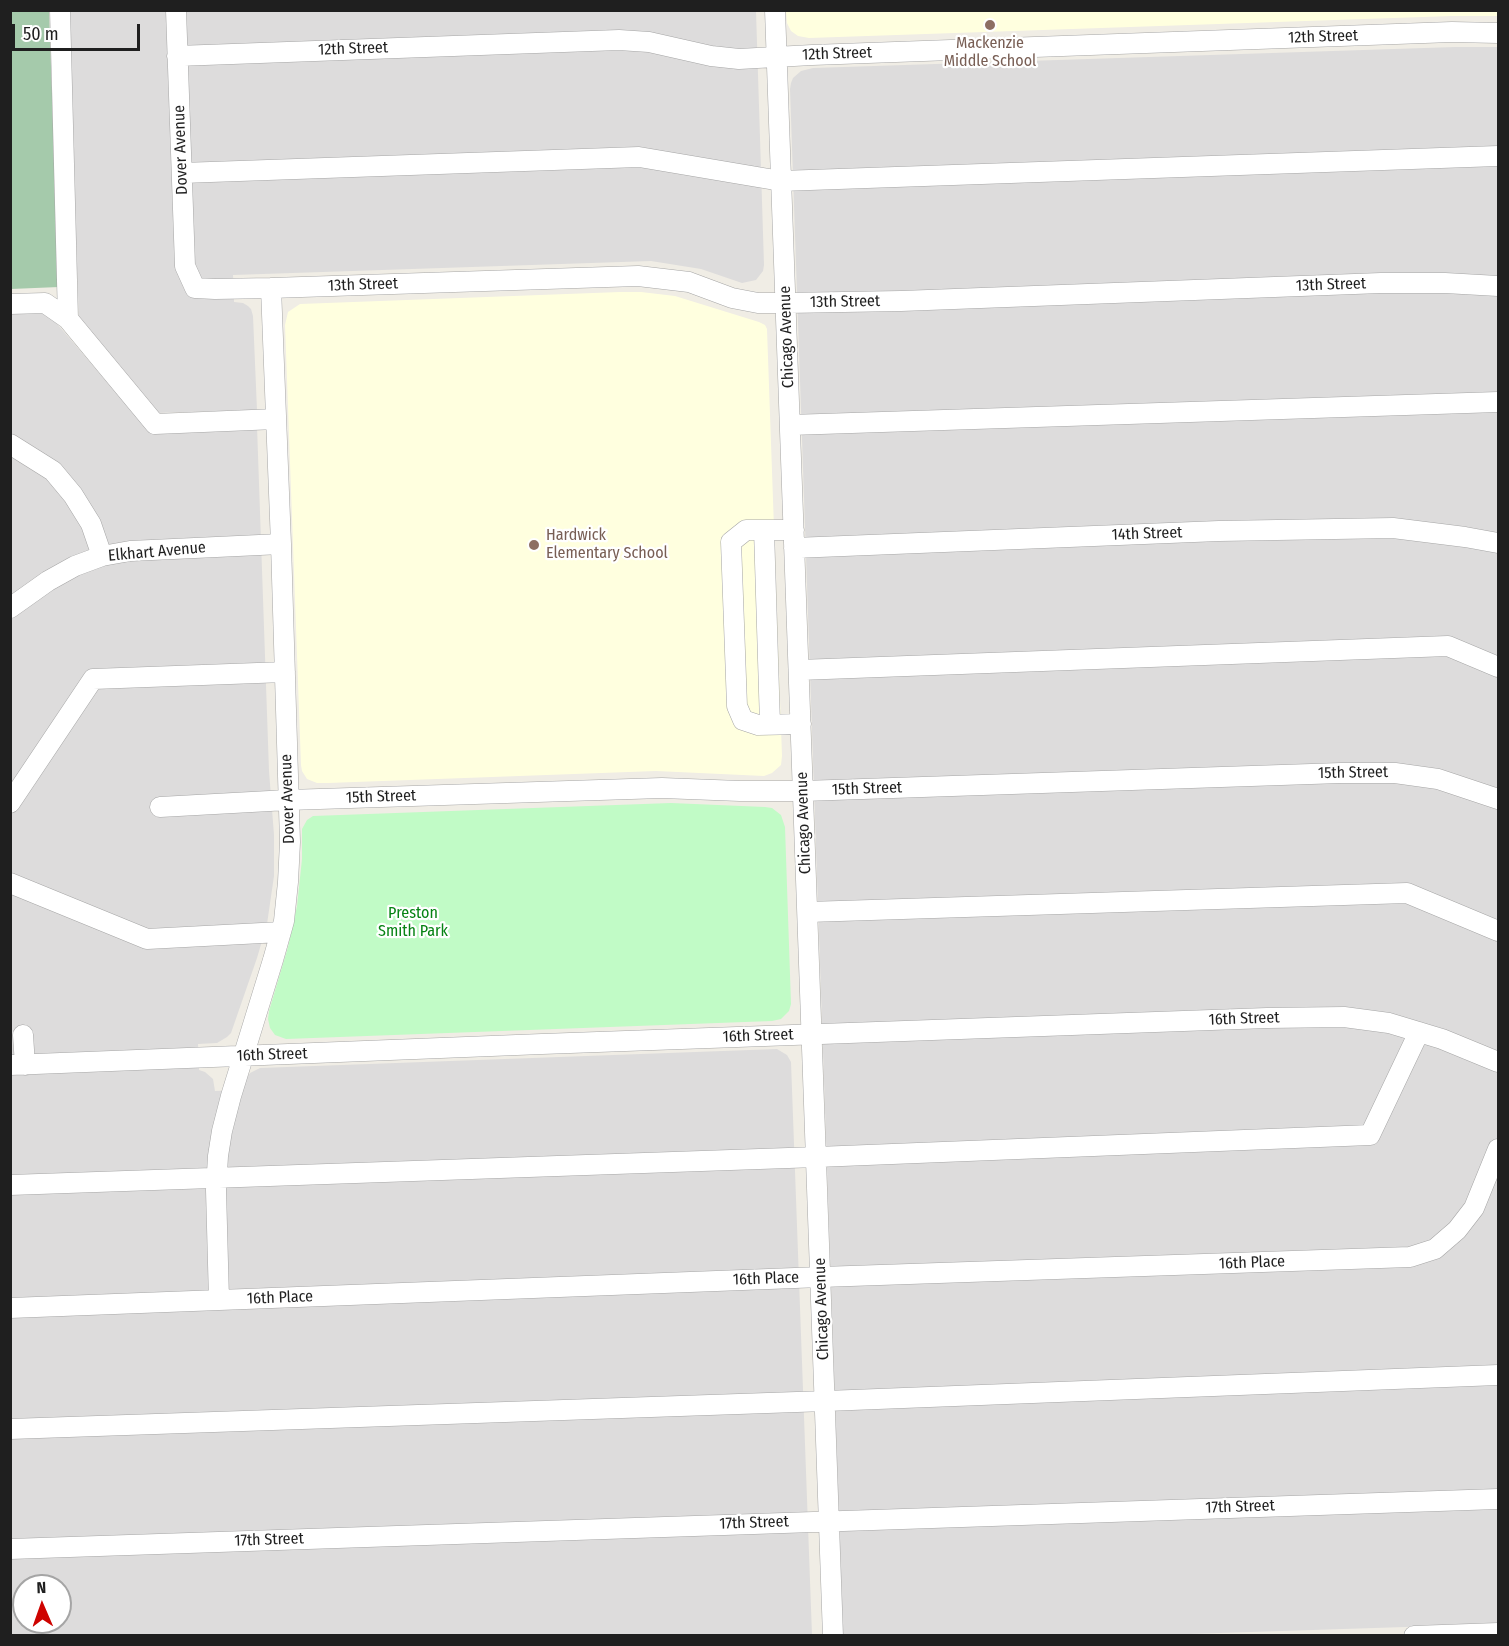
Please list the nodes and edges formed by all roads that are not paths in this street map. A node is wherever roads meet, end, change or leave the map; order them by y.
1 (60, 10) edge
2 (176, 10) edge
3 (775, 10) edge
4 (1498, 33) edge
5 (177, 56) junction
6 (777, 57) junction
7 (1498, 156) edge
8 (182, 173) junction
9 (781, 181) junction
10 (1498, 286) edge
11 (195, 288) joint
12 (271, 288) junction
13 (786, 303) junction
14 (10, 304) edge
15 (68, 319) junction
16 (1498, 402) edge
17 (276, 419) junction
18 (790, 425) junction
19 (10, 444) edge
20 (764, 530) junction
21 (794, 539) junction
22 (1498, 543) edge
23 (281, 544) junction
24 (102, 555) junction
25 (12, 605) edge
26 (1498, 667) edge
27 (799, 670) junction
28 (285, 672) junction
29 (770, 724) junction
30 (801, 724) junction
31 (803, 791) junction
32 (1498, 799) edge
33 (288, 800) junction
34 (10, 803) edge
35 (160, 807) dead end
36 (10, 883) edge
37 (807, 912) junction
38 (1498, 931) edge
39 (281, 932) junction
40 (1419, 1032) junction
41 (24, 1035) dead end
42 (812, 1035) junction
43 (243, 1056) junction
44 (1498, 1062) edge
45 (17, 1065) edge
46 (1498, 1149) edge
47 (816, 1157) junction
48 (217, 1177) junction
49 (10, 1185) edge
50 (821, 1277) junction
51 (219, 1300) junction
52 (10, 1308) edge
53 (1498, 1375) edge
54 (826, 1401) junction
55 (10, 1429) edge
56 (1498, 1498) edge
57 (830, 1520) junction
58 (10, 1549) edge
59 (1498, 1633) edge
60 (826, 1635) edge
61 (833, 1635) edge
62 (1414, 1635) edge

1 - 15 street
2 - 5 street, Dover Avenue
3 - 6 street, Chicago Avenue
4 - 6 street, 12th Street
5 - 6 street, 12th Street
5 - 8 street, Dover Avenue
6 - 9 street, Chicago Avenue
7 - 9 street
8 - 9 street
8 - 11 street, Dover Avenue
9 - 13 street, Chicago Avenue
10 - 13 street, 13th Street
11 - 12 street, 13th Street
12 - 13 street, 13th Street
12 - 17 street, Dover Avenue
13 - 18 street, Chicago Avenue
14 - 15 street
15 - 17 street
16 - 18 street
17 - 23 street, Dover Avenue
18 - 21 street, Chicago Avenue
19 - 24 street
20 - 21 street, 14th Street
20 - 29 street
20 - 29 street, 14th Street
21 - 22 street, 14th Street
21 - 27 street, Chicago Avenue
23 - 24 street, Elkhart Avenue
23 - 28 street, Dover Avenue
24 - 25 street, Elkhart Avenue
26 - 27 street
27 - 30 street, Chicago Avenue
28 - 33 street, Dover Avenue
28 - 34 street
29 - 30 street
30 - 31 street, Chicago Avenue
31 - 32 street, 15th Street
31 - 33 street, 15th Street
31 - 37 street, Chicago Avenue
33 - 35 street, 15th Street
33 - 39 street, Dover Avenue
36 - 39 street
37 - 38 street
37 - 42 street, Chicago Avenue
39 - 43 street, Dover Avenue
40 - 42 street, 16th Street
40 - 44 street, 16th Street
40 - 47 street
41 - 45 street
42 - 43 street, 16th Street
42 - 47 street, Chicago Avenue
43 - 45 street, 16th Street
43 - 48 street, Dover Avenue
46 - 50 street, 16th Place
47 - 48 street
47 - 50 street, Chicago Avenue
48 - 49 street
48 - 51 street, Dover Avenue
50 - 51 street, 16th Place
50 - 54 street, Chicago Avenue
51 - 52 street, 16th Place
53 - 54 street
54 - 55 street
54 - 57 street, Chicago Avenue
56 - 57 street, 17th Street
57 - 58 street, 17th Street
57 - 61 street, Chicago Avenue
59 - 62 street
60 - 61 street

